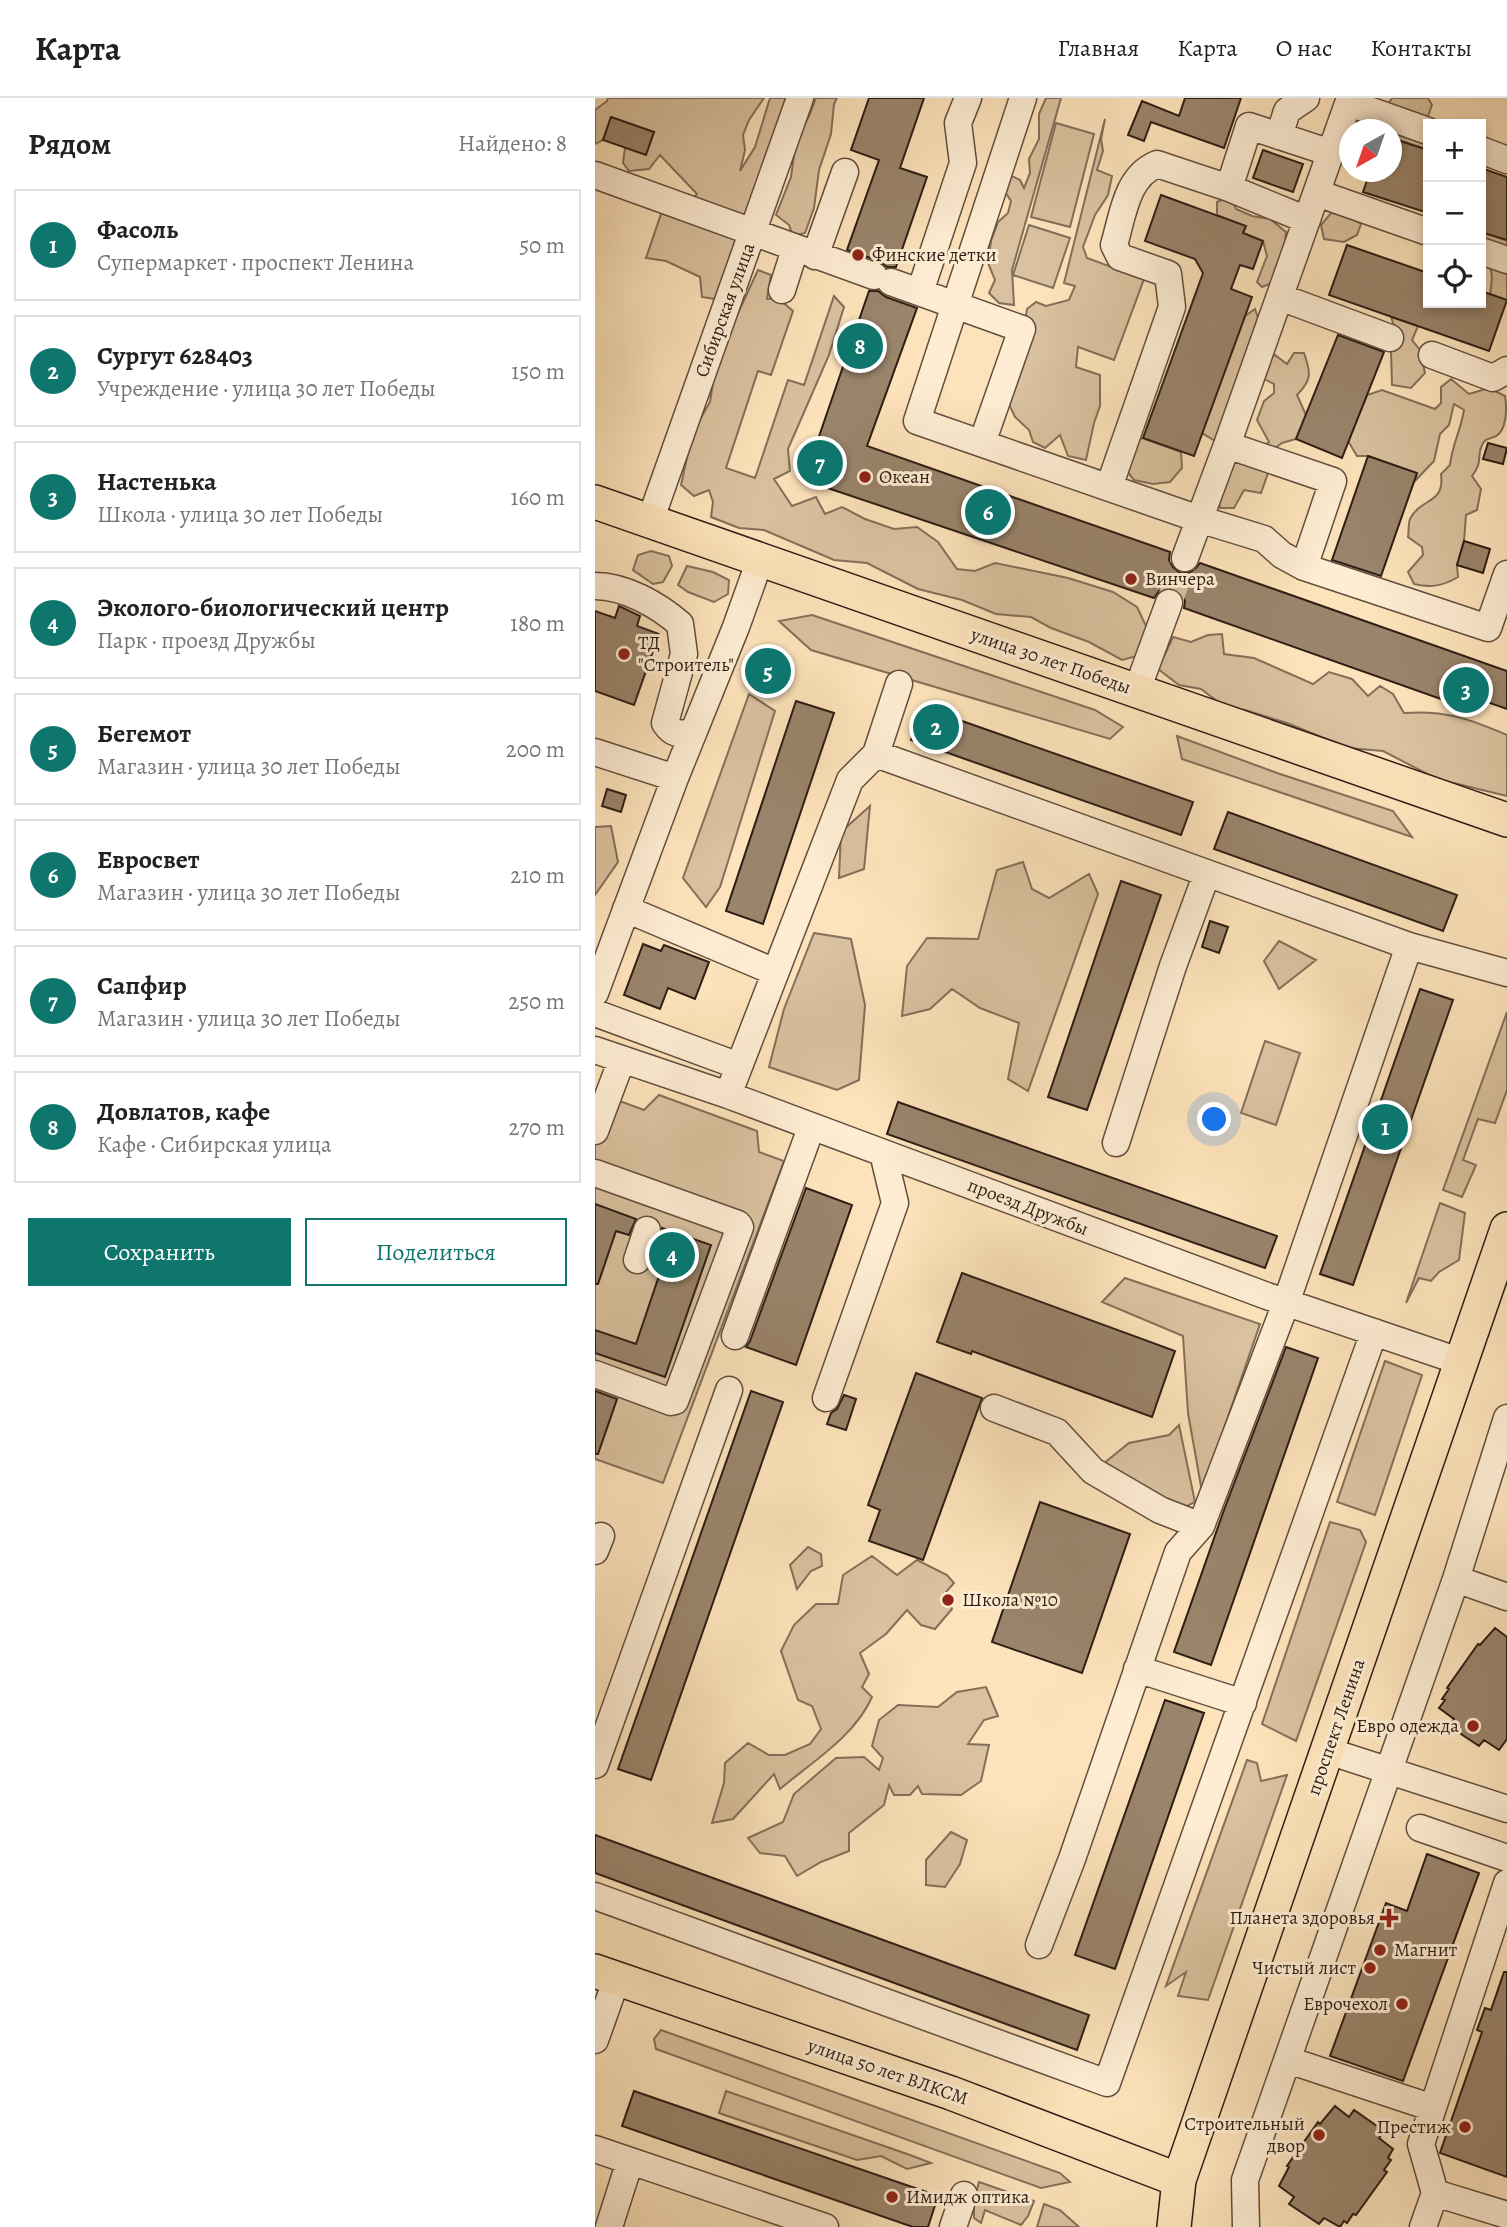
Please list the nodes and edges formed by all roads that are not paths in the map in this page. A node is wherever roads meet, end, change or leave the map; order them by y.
1 (800, 98) edge
2 (968, 98) edge
3 (1023, 98) edge
4 (1306, 98) edge
5 (1350, 100) edge
6 (1423, 129) edge
7 (1279, 136) junction
8 (1486, 152) edge
9 (1331, 153) junction
10 (1507, 160) edge
11 (845, 172) dead end
12 (595, 175) edge
13 (1229, 188) junction
14 (1317, 193) junction
15 (1307, 220) junction
16 (1423, 230) edge
17 (753, 232) junction
18 (805, 252) junction
19 (1486, 253) edge
20 (1507, 260) edge
21 (782, 290) dead end
22 (920, 292) junction
23 (1280, 297) junction
24 (954, 304) junction
25 (1390, 338) dead end
26 (1432, 355) dead end
27 (1507, 370) edge
28 (982, 443) junction
29 (1227, 445) junction
30 (1109, 487) junction
31 (595, 502) edge
32 (1199, 519) junction
33 (650, 521) junction
34 (1185, 558) tunnel mouth
35 (760, 560) junction
36 (1304, 567) junction
37 (1507, 574) edge
38 (595, 586) edge
39 (1169, 603) tunnel mouth
40 (899, 684) dead end
41 (1137, 690) junction
42 (692, 733) junction
43 (595, 752) edge
44 (876, 754) junction
45 (675, 778) junction
46 (1507, 820) edge
47 (1207, 873) junction
48 (626, 909) junction
49 (1409, 946) junction
50 (775, 972) junction
51 (1507, 972) edge
52 (595, 993) edge
53 (595, 1013) edge
54 (595, 1051) edge
55 (622, 1059) junction
56 (739, 1066) junction
57 (728, 1096) junction
58 (811, 1128) junction
59 (595, 1131) edge
60 (1116, 1143) dead end
61 (883, 1153) junction
62 (595, 1173) edge
63 (658, 1195) junction
64 (1507, 1229) edge
65 (637, 1260) dead end
66 (1501, 1263) edge
67 (1286, 1303) junction
68 (1374, 1332) junction
69 (735, 1336) dead end
70 (1462, 1362) junction
71 (595, 1374) edge
72 (729, 1390) dead end
73 (826, 1398) dead end
74 (994, 1408) dead end
75 (1507, 1418) edge
76 (1201, 1526) junction
77 (1456, 1579) junction
78 (1507, 1597) edge
79 (1136, 1669) junction
80 (1243, 1703) junction
81 (1328, 1751) junction
82 (595, 1765) edge
83 (1388, 1770) junction
84 (1507, 1809) edge
85 (1419, 1828) dead end
86 (1507, 1858) edge
87 (1507, 1883) edge
88 (595, 1896) edge
89 (1038, 1945) dead end
90 (606, 1975) edge
91 (595, 2040) edge
92 (1288, 2060) junction
93 (1433, 2108) junction
94 (595, 2149) edge
95 (631, 2161) junction
96 (1179, 2180) junction
97 (1435, 2193) junction
98 (964, 2196) dead end
99 (1507, 2215) edge
100 (763, 2217) edge
101 (605, 2222) edge
102 (825, 2227) edge
103 (953, 2227) edge
104 (1174, 2227) edge
105 (1246, 2227) edge
106 (1423, 2227) edge

1 - 17 street, Сибирская улица
2 - 22 street
3 - 24 street
4 - 7 street
5 - 6 street
5 - 9 street
7 - 9 street
7 - 13 street
8 - 10 street
9 - 14 street
11 - 18 street
12 - 17 street
13 - 15 street
13 - 30 street
14 - 15 street
14 - 16 street
15 - 23 street
17 - 18 street
17 - 33 street, Сибирская улица
18 - 21 street
18 - 22 street
19 - 20 street
22 - 24 street
23 - 25 street
23 - 29 street
24 - 28 street
24 - 28 street
26 - 27 street
28 - 30 street
29 - 32 street
29 - 36 street
30 - 32 street
31 - 33 main road, улица 30 лет Победы
32 - 34 street
32 - 36 street
33 - 35 main road, улица 30 лет Победы
35 - 41 main road, улица 30 лет Победы
35 - 42 street
36 - 37 street
38 - 42 street
39 - 41 street
40 - 44 street
41 - 46 main road, улица 30 лет Победы
42 - 45 street
43 - 45 street
44 - 47 street
44 - 50 street
45 - 48 street
47 - 49 street
47 - 60 street
48 - 50 street
48 - 52 street
49 - 51 street
49 - 67 street
50 - 56 street
53 - 56 street
54 - 55 street, проезд Дружбы
55 - 57 street, проезд Дружбы
55 - 59 street
56 - 57 street
57 - 58 street, проезд Дружбы
58 - 61 street, проезд Дружбы
58 - 69 street
61 - 67 street, проезд Дружбы
61 - 73 street
62 - 63 street
63 - 65 street
63 - 71 street
64 - 66 main road, проспект Ленина
66 - 70 main road, проспект Ленина
67 - 68 street, проезд Дружбы
67 - 76 street
68 - 70 street, проезд Дружбы
68 - 80 street
70 - 81 main road, проспект Ленина
72 - 82 street
74 - 76 street
75 - 77 street
76 - 79 street
77 - 78 street
77 - 83 street
79 - 80 street
79 - 89 street
80 - 88 street
81 - 83 street
81 - 96 main road, проспект Ленина
83 - 84 street
83 - 92 street
85 - 86 street
87 - 93 street
90 - 91 street
90 - 96 main road, улица 50 лет ВЛКСМ
92 - 93 street
92 - 105 street
93 - 97 street
94 - 95 street
95 - 100 street
95 - 101 street
96 - 104 main road, проспект Ленина
97 - 99 street
97 - 106 street
98 - 103 street
100 - 102 street

